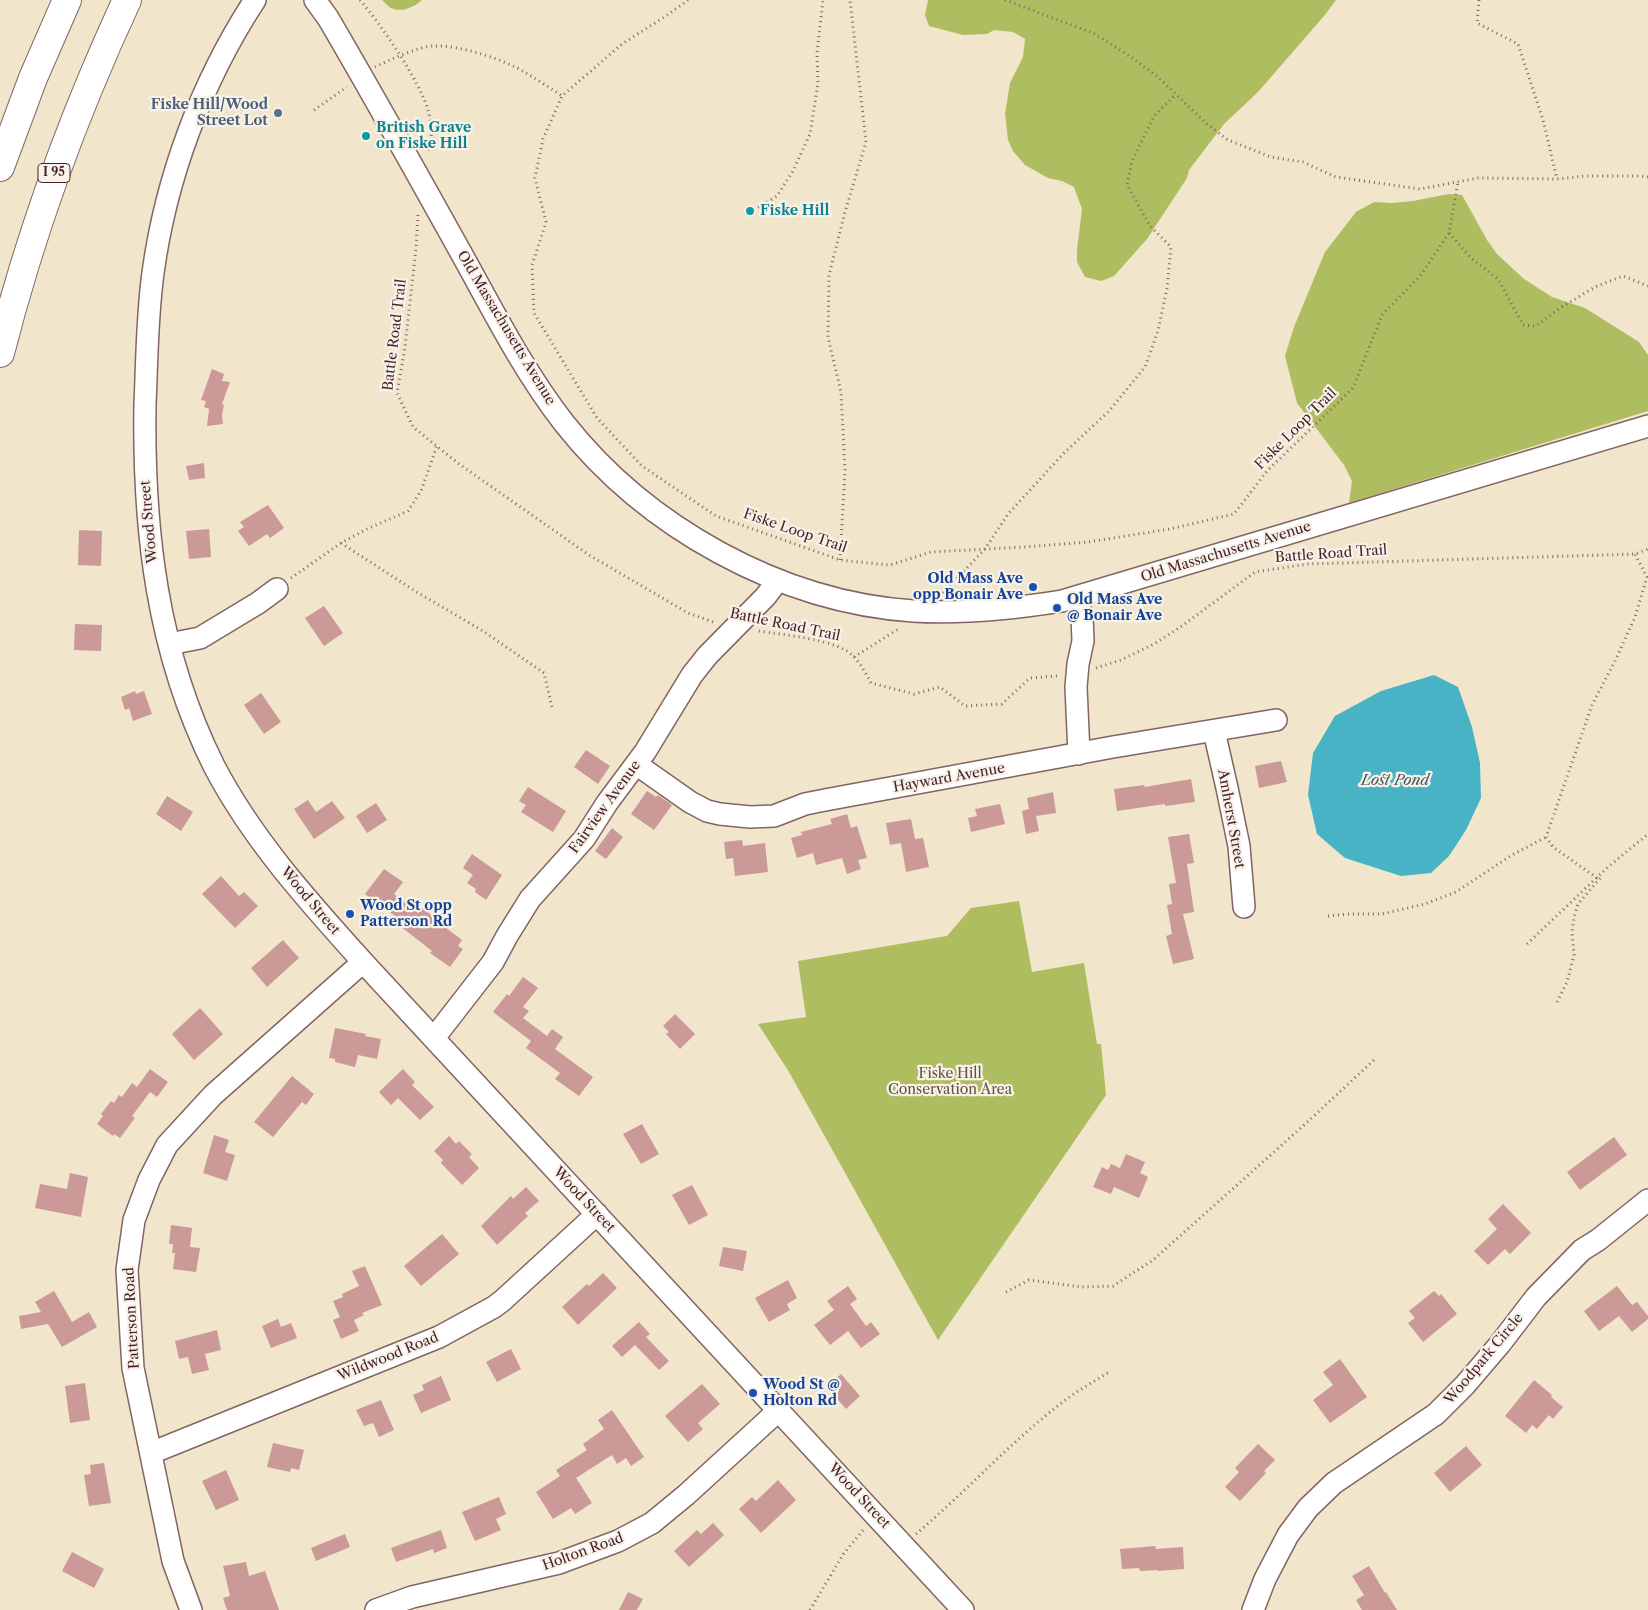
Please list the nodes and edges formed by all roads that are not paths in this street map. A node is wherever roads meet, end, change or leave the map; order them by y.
1 (67, 0) edge
2 (127, 0) edge
3 (255, 0) edge
4 (314, 0) edge
5 (0, 167) edge
6 (0, 353) edge
7 (1648, 426) edge
8 (778, 580) junction
9 (276, 589) road end
10 (1077, 597) junction
11 (169, 644) junction
12 (1276, 720) dead end
13 (1214, 731) junction
14 (1079, 754) junction
15 (636, 764) junction
16 (1244, 907) dead end
17 (363, 962) junction
18 (434, 1038) junction
19 (1648, 1200) edge
20 (598, 1214) junction
21 (779, 1410) junction
22 (151, 1453) junction
23 (191, 1610) edge
24 (376, 1610) edge
25 (963, 1610) edge
26 (1253, 1610) edge

1 - 5 highway
2 - 6 highway, I 95
3 - 11 street, Wood Street
4 - 8 street, Old Massachusetts Avenue
7 - 10 street, Old Massachusetts Avenue
8 - 10 street, Old Massachusetts Avenue
8 - 15 street, Fairview Avenue
9 - 11 street
10 - 14 street
11 - 17 street, Wood Street
12 - 13 street, Hayward Avenue
13 - 14 street, Hayward Avenue
13 - 16 street, Amherst Street
14 - 15 street, Hayward Avenue
15 - 18 street, Fairview Avenue
17 - 18 street, Wood Street
17 - 22 street, Patterson Road
18 - 20 street, Wood Street
19 - 26 street, Woodpark Circle
20 - 21 street, Wood Street
20 - 22 street, Wildwood Road
21 - 24 street, Holton Road
21 - 25 street, Wood Street
22 - 23 street, Patterson Road

